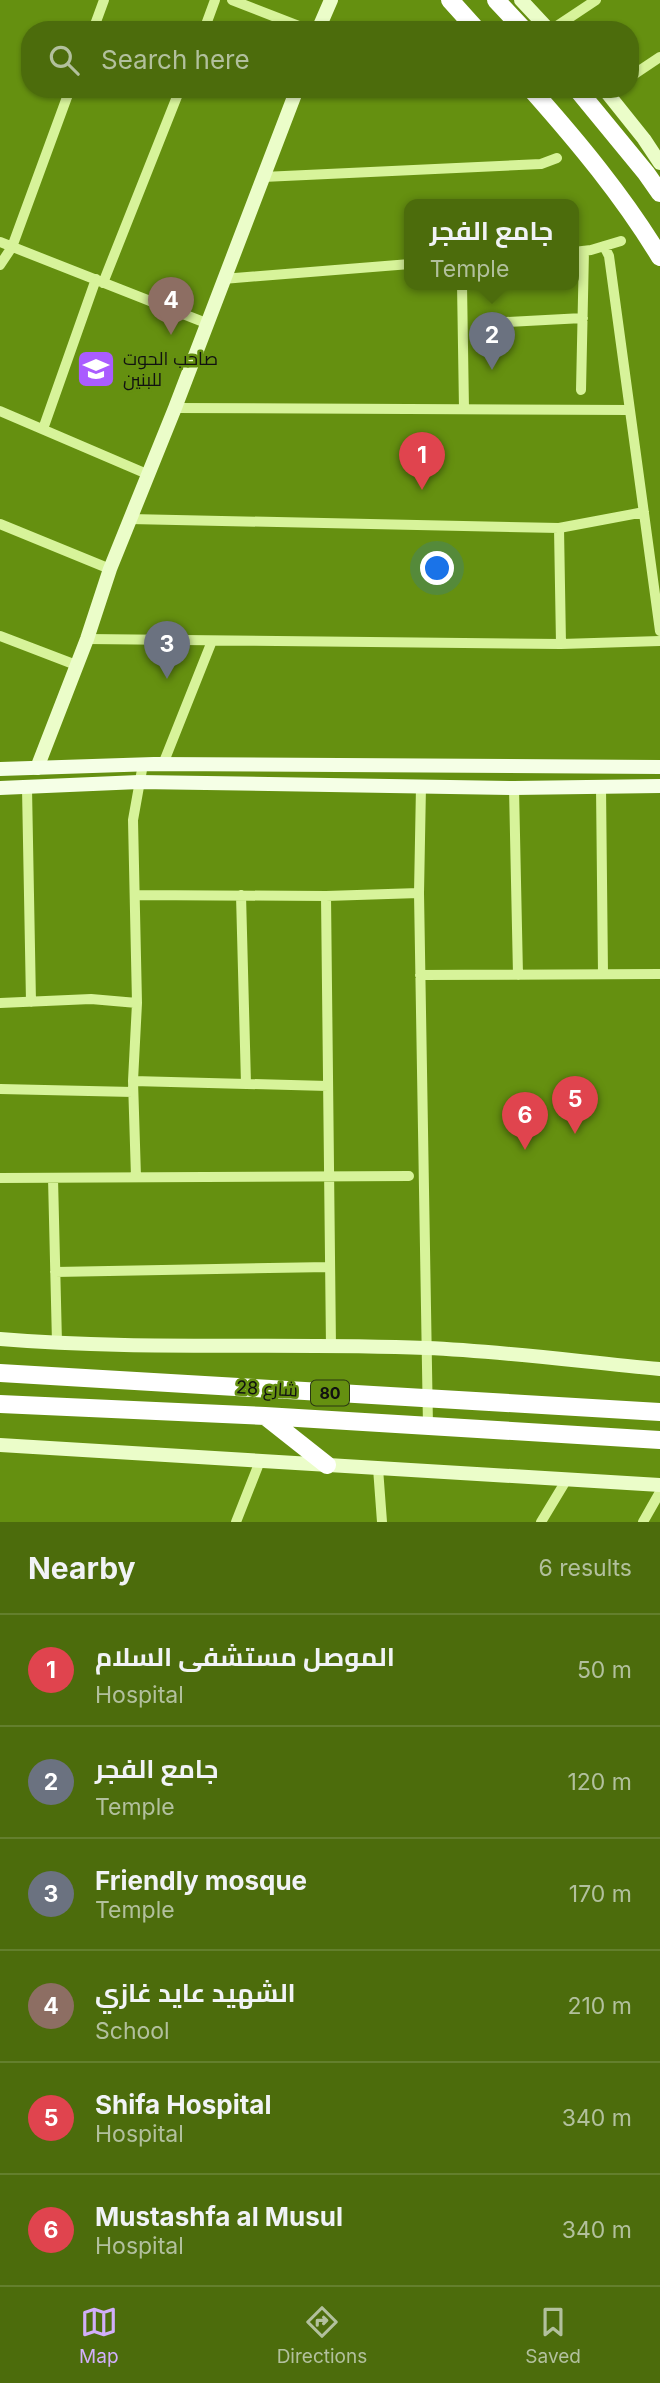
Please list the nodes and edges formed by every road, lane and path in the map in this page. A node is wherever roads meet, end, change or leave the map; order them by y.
1 (104, 0) edge
2 (215, 0) edge
3 (232, 0) edge
4 (331, 0) edge
5 (450, 0) edge
6 (496, 0) edge
7 (521, 0) edge
8 (596, 0) edge
9 (96, 21) edge
10 (207, 21) edge
11 (286, 21) edge
12 (322, 21) edge
13 (470, 21) edge
14 (516, 21) edge
15 (541, 21) edge
16 (564, 21) edge
17 (660, 57) edge
18 (639, 71) edge
19 (68, 98) edge
20 (176, 98) edge
21 (293, 98) edge
22 (539, 98) edge
23 (584, 98) edge
24 (613, 98) edge
25 (557, 158) dead end
26 (660, 163) edge
27 (262, 177) junction
28 (660, 193) edge
29 (621, 241) dead end
30 (0, 242) edge
31 (604, 246) junction
32 (12, 247) junction
33 (579, 251) edge
34 (660, 257) edge
35 (404, 264) edge
36 (0, 265) edge
37 (223, 279) junction
38 (99, 281) junction
39 (462, 290) edge
40 (583, 318) junction
41 (206, 323) junction
42 (488, 323) dead end
43 (581, 390) dead end
44 (175, 408) junction
45 (464, 409) junction
46 (630, 410) junction
47 (0, 411) edge
48 (43, 429) junction
49 (147, 474) junction
50 (644, 512) junction
51 (130, 519) junction
52 (0, 524) edge
53 (559, 528) junction
54 (110, 569) junction
55 (660, 631) edge
56 (0, 636) edge
57 (88, 639) junction
58 (212, 641) junction
59 (660, 641) edge
60 (561, 644) junction
61 (76, 665) junction
62 (143, 764) junction
63 (163, 764) junction
64 (660, 767) edge
65 (37, 768) junction
66 (0, 769) edge
67 (139, 782) junction
68 (421, 786) junction
69 (660, 786) edge
70 (601, 787) junction
71 (0, 788) edge
72 (27, 788) junction
73 (514, 788) junction
74 (419, 893) junction
75 (135, 895) junction
76 (241, 895) junction
77 (326, 896) junction
78 (603, 974) junction
79 (660, 974) edge
80 (420, 975) junction
81 (518, 975) junction
82 (32, 1002) junction
83 (0, 1003) edge
84 (137, 1003) junction
85 (133, 1081) junction
86 (246, 1084) junction
87 (328, 1086) junction
88 (0, 1089) edge
89 (133, 1092) junction
90 (330, 1176) junction
91 (409, 1176) dead end
92 (136, 1177) junction
93 (0, 1178) edge
94 (53, 1178) junction
95 (329, 1267) junction
96 (55, 1272) junction
97 (0, 1339) edge
98 (57, 1343) junction
99 (331, 1347) junction
100 (428, 1348) junction
101 (660, 1369) edge
102 (0, 1373) edge
103 (428, 1399) junction
104 (0, 1404) edge
105 (660, 1412) edge
106 (265, 1416) junction
107 (428, 1426) junction
108 (660, 1440) edge
109 (0, 1445) edge
110 (260, 1461) junction
111 (327, 1465) junction
112 (378, 1468) junction
113 (567, 1479) junction
114 (660, 1485) edge
115 (660, 1492) edge
116 (236, 1522) edge
117 (382, 1522) edge
118 (541, 1522) edge
119 (643, 1522) edge

1 - 9 street
2 - 10 street
3 - 11 street
4 - 12 main road
5 - 13 highway
6 - 14 highway
7 - 15 main road
8 - 16 street
17 - 18 street
19 - 32 street
20 - 38 street
21 - 27 main road
22 - 34 highway
23 - 28 highway
24 - 26 main road
25 - 27 street
27 - 37 main road
29 - 31 street
30 - 32 street
31 - 33 street
31 - 46 street
32 - 36 street
32 - 38 street
33 - 40 street
35 - 37 street
37 - 41 main road
38 - 41 street
38 - 48 street
39 - 45 street
40 - 42 street
40 - 43 street
41 - 44 main road
44 - 45 street
44 - 49 main road
45 - 46 street
46 - 50 street
47 - 48 street
48 - 49 street
49 - 51 main road
50 - 53 street
50 - 55 street
51 - 53 street
51 - 54 main road
52 - 54 street
53 - 60 street
54 - 57 main road
56 - 61 street
57 - 58 street
57 - 61 main road
58 - 60 street
58 - 63 street
59 - 60 street
61 - 65 main road
62 - 63 main road
62 - 65 main road
62 - 67 street
63 - 64 main road
65 - 66 main road
67 - 68 main road
67 - 72 main road
67 - 75 street
68 - 73 main road
68 - 74 street
69 - 70 main road
70 - 73 main road
70 - 78 street
71 - 72 main road
72 - 82 street
73 - 81 street
74 - 77 street
74 - 80 street
75 - 76 street
75 - 84 street
76 - 77 street
76 - 86 street
77 - 87 street
78 - 79 street
78 - 81 street
80 - 81 street
80 - 100 street
82 - 83 street
82 - 84 street
84 - 85 street
85 - 86 street
85 - 89 street
86 - 87 street
87 - 90 street
88 - 89 street
89 - 92 street
90 - 91 street
90 - 92 street
90 - 95 street
92 - 94 street
93 - 94 street
94 - 96 street
95 - 96 street
95 - 99 street
96 - 98 street
97 - 98 main road
98 - 99 main road
99 - 100 main road
100 - 101 main road
100 - 103 street
102 - 103 highway, شارع 28 / 80
103 - 105 highway, شارع 28 / 80
103 - 107 street
104 - 106 highway, شارع 28 / 80
106 - 107 highway, شارع 28 / 80
106 - 111 highway
107 - 108 highway, شارع 28 / 80
109 - 110 main road
110 - 111 main road
110 - 116 street
111 - 112 main road
112 - 113 main road
112 - 117 street
113 - 114 main road
113 - 118 street
115 - 119 street

